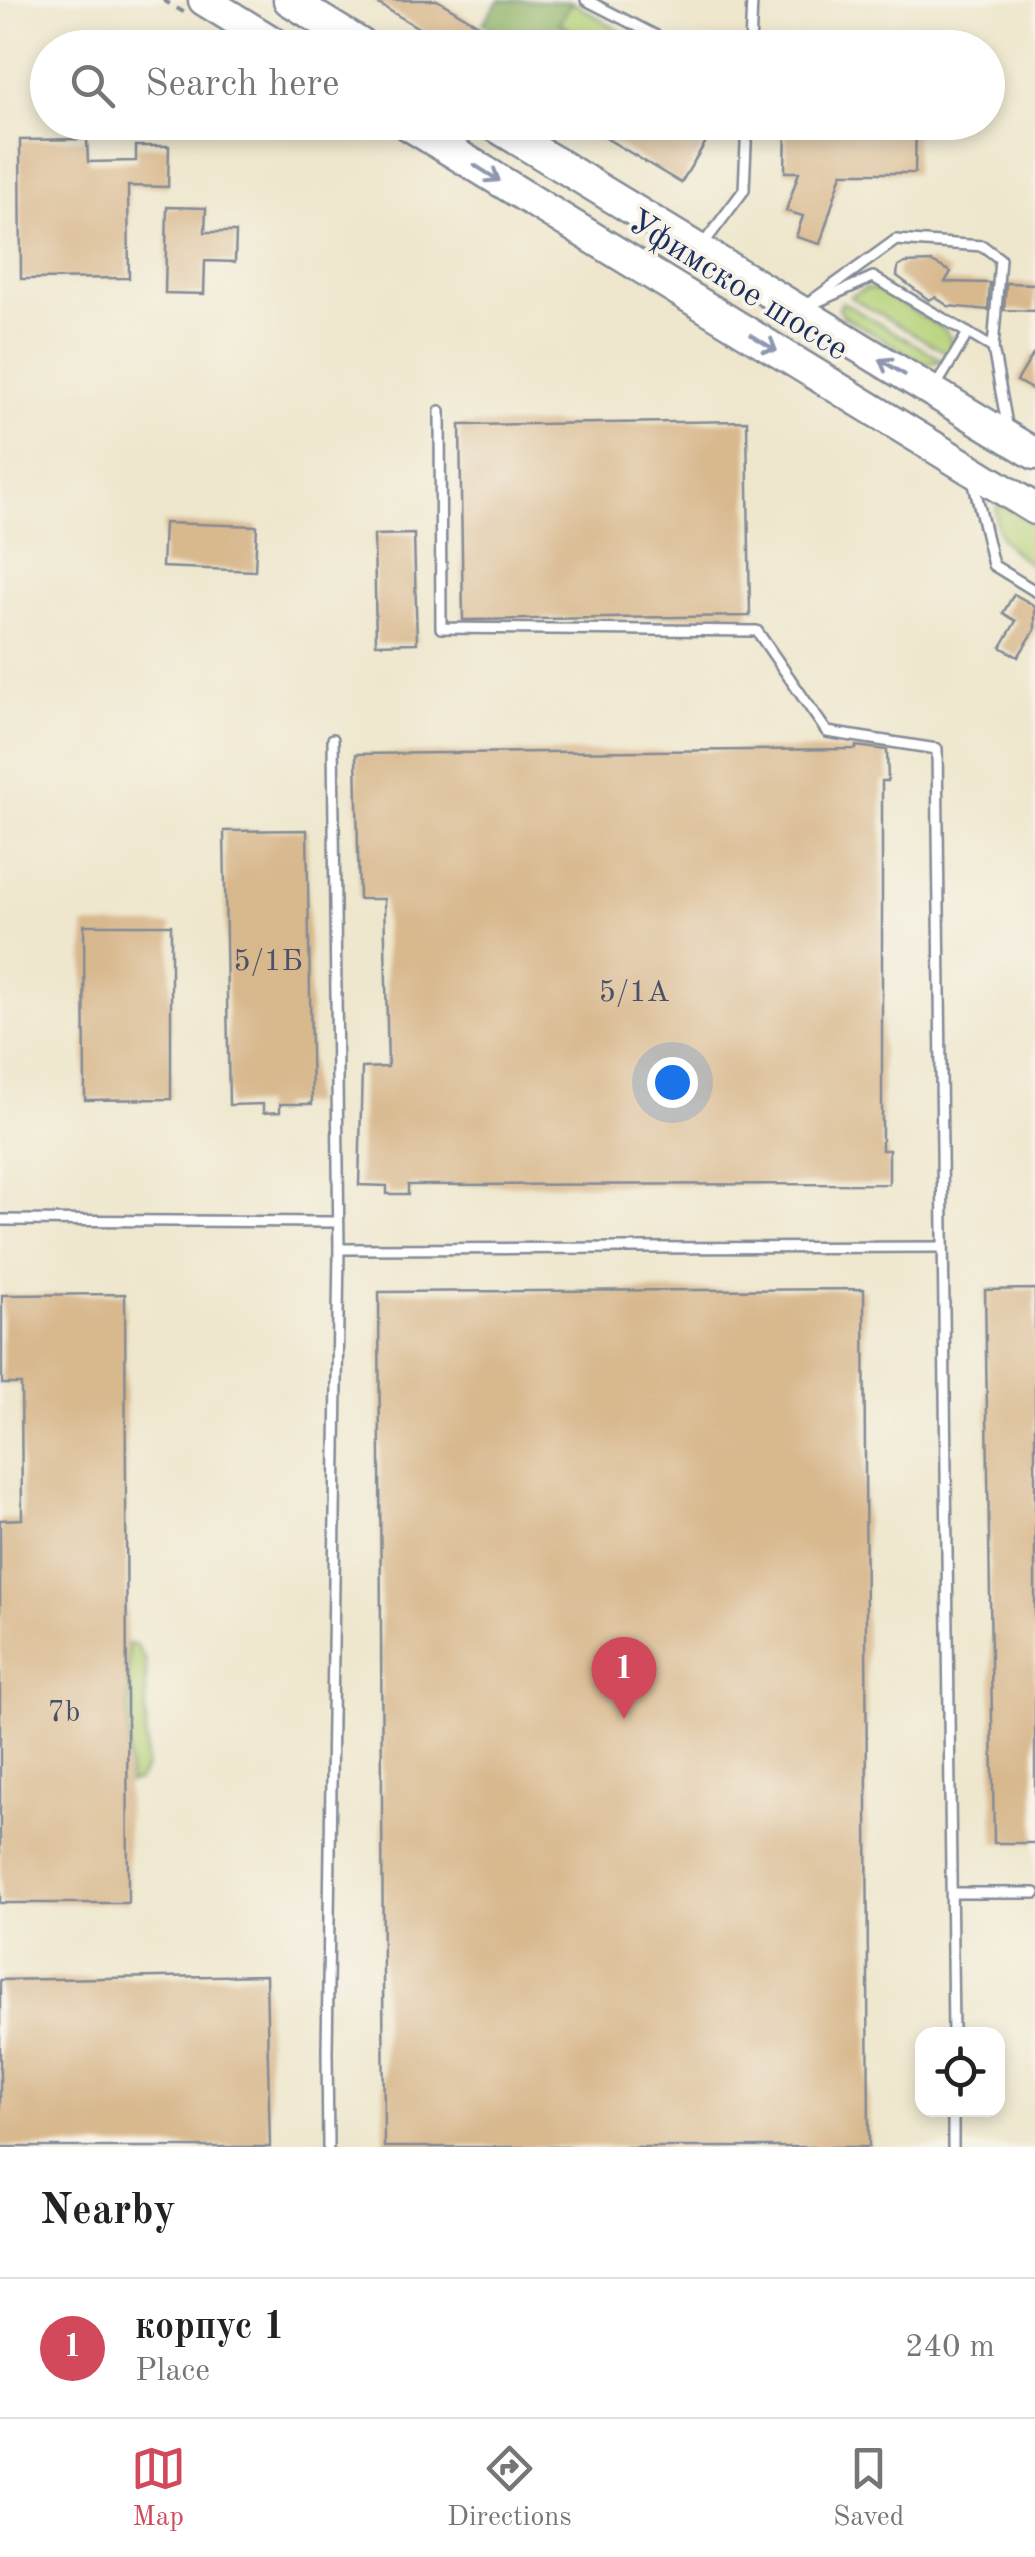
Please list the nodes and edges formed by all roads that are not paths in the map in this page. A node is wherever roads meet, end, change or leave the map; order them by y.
1 (204, 0) edge
2 (290, 0) edge
3 (586, 0) edge
4 (752, 0) edge
5 (253, 30) edge
6 (338, 30) edge
7 (645, 30) edge
8 (751, 30) edge
9 (433, 140) edge
10 (516, 140) edge
11 (746, 140) edge
12 (694, 257) junction
13 (797, 311) junction
14 (968, 333) junction
15 (993, 348) junction
16 (932, 391) junction
17 (440, 411) dead end
18 (1022, 446) edge
19 (970, 470) junction
20 (1035, 509) edge
21 (1035, 591) edge
22 (333, 739) dead end
23 (0, 1220) edge
24 (337, 1222) junction
25 (942, 1247) junction
26 (340, 1249) junction
27 (953, 1893) junction
28 (1035, 1893) edge
29 (953, 2027) edge
30 (953, 2117) edge
31 (328, 2147) edge
32 (953, 2147) edge

1 - 5 main road
2 - 6 main road
3 - 7 lane
4 - 8 lane
9 -> 19 main road, Уфимское шоссе
10 - 12 main road, Уфимское шоссе
11 - 12 lane
12 - 13 main road, Уфимское шоссе
13 - 14 lane
13 - 15 lane
16 -> 13 main road, Уфимское шоссе
14 - 15 lane
14 - 16 lane
15 - 18 lane
16 - 18 main road, Уфимское шоссе
17 - 25 lane
19 - 20 main road, Уфимское шоссе
19 - 21 lane
22 - 24 lane
23 - 24 lane
24 - 26 lane
25 - 26 lane
25 - 27 lane
26 - 31 lane
27 - 28 lane
27 - 29 lane
30 - 32 lane

